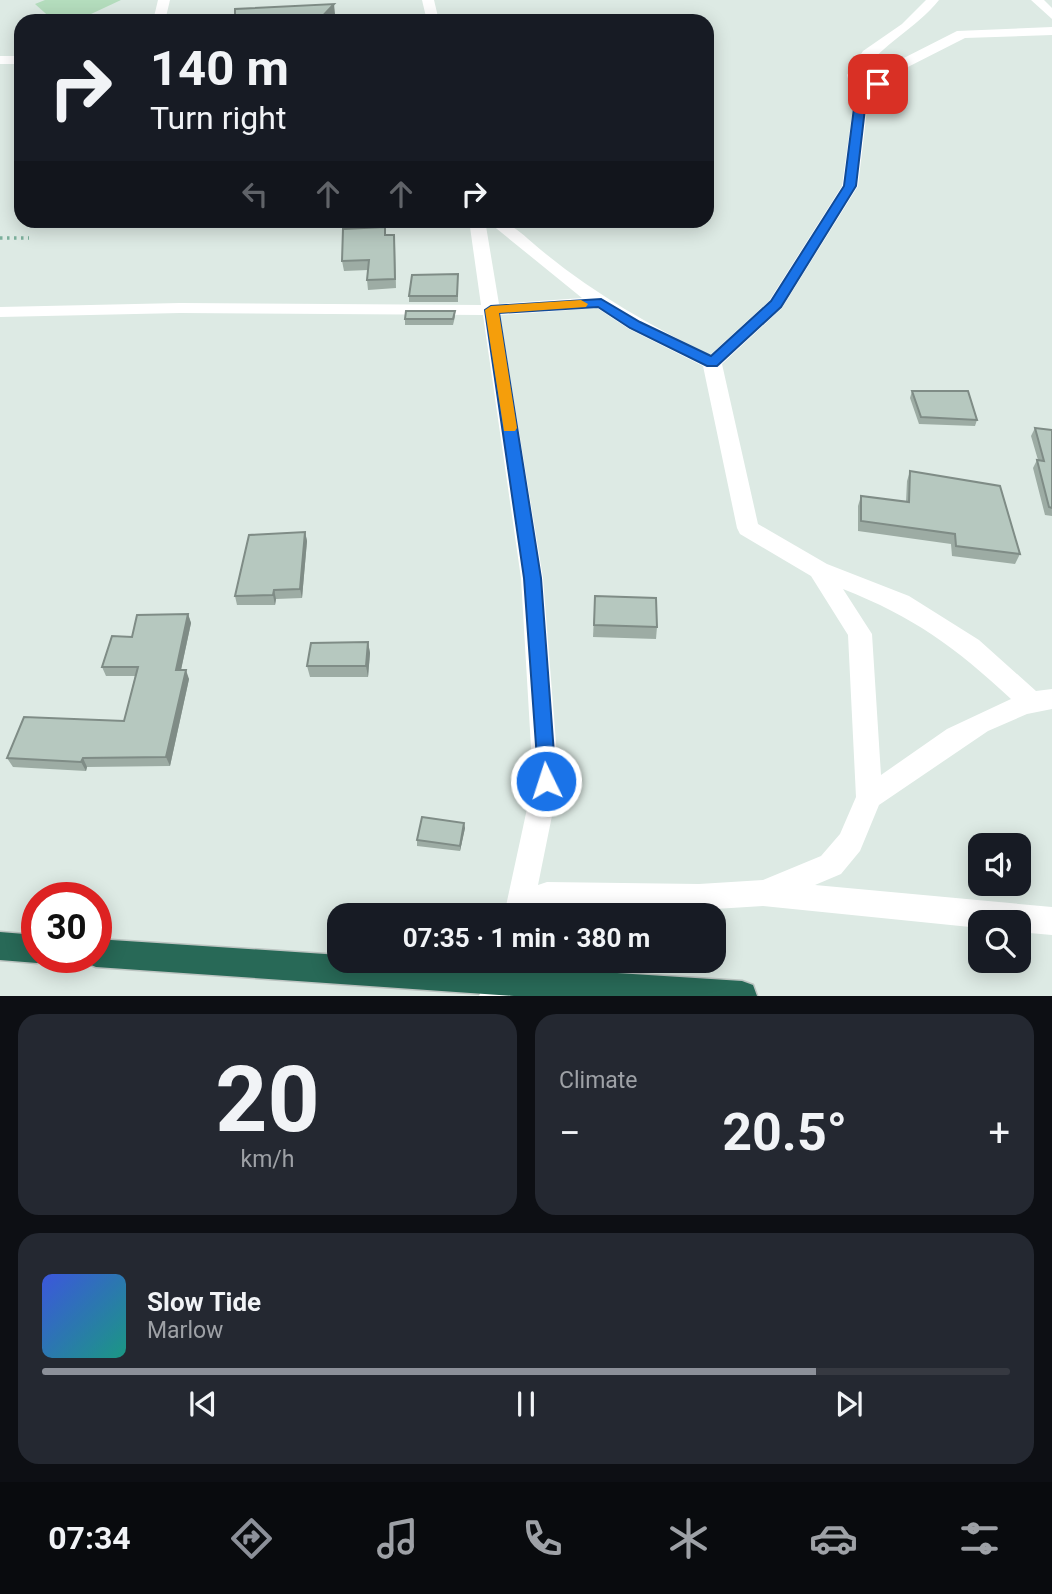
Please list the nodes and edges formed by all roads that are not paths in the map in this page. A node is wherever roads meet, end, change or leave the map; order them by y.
1 (933, 0) edge
2 (1037, 0) edge
3 (1052, 15) edge
4 (1052, 31) edge
5 (861, 100) junction
6 (478, 228) edge
7 (504, 228) edge
8 (601, 303) junction
9 (491, 310) junction
10 (0, 312) edge
11 (712, 363) junction
12 (819, 570) junction
13 (1041, 700) edge
14 (869, 797) junction
15 (763, 893) junction
16 (521, 903) edge
17 (533, 903) edge
18 (1052, 921) edge
19 (0, 946) edge
20 (21, 948) edge
21 (112, 954) edge
22 (501, 979) edge
23 (742, 996) edge

1 - 5 street
2 - 3 street
4 - 5 street
5 - 11 street
6 - 9 street
7 - 8 street
8 - 9 street
8 - 11 street
9 - 10 street
9 - 16 street
11 - 12 street
12 - 13 street
12 - 14 street
13 - 14 street
14 - 15 street
15 - 17 street
15 - 18 street
19 - 20 highway
21 - 22 highway
22 - 23 highway

